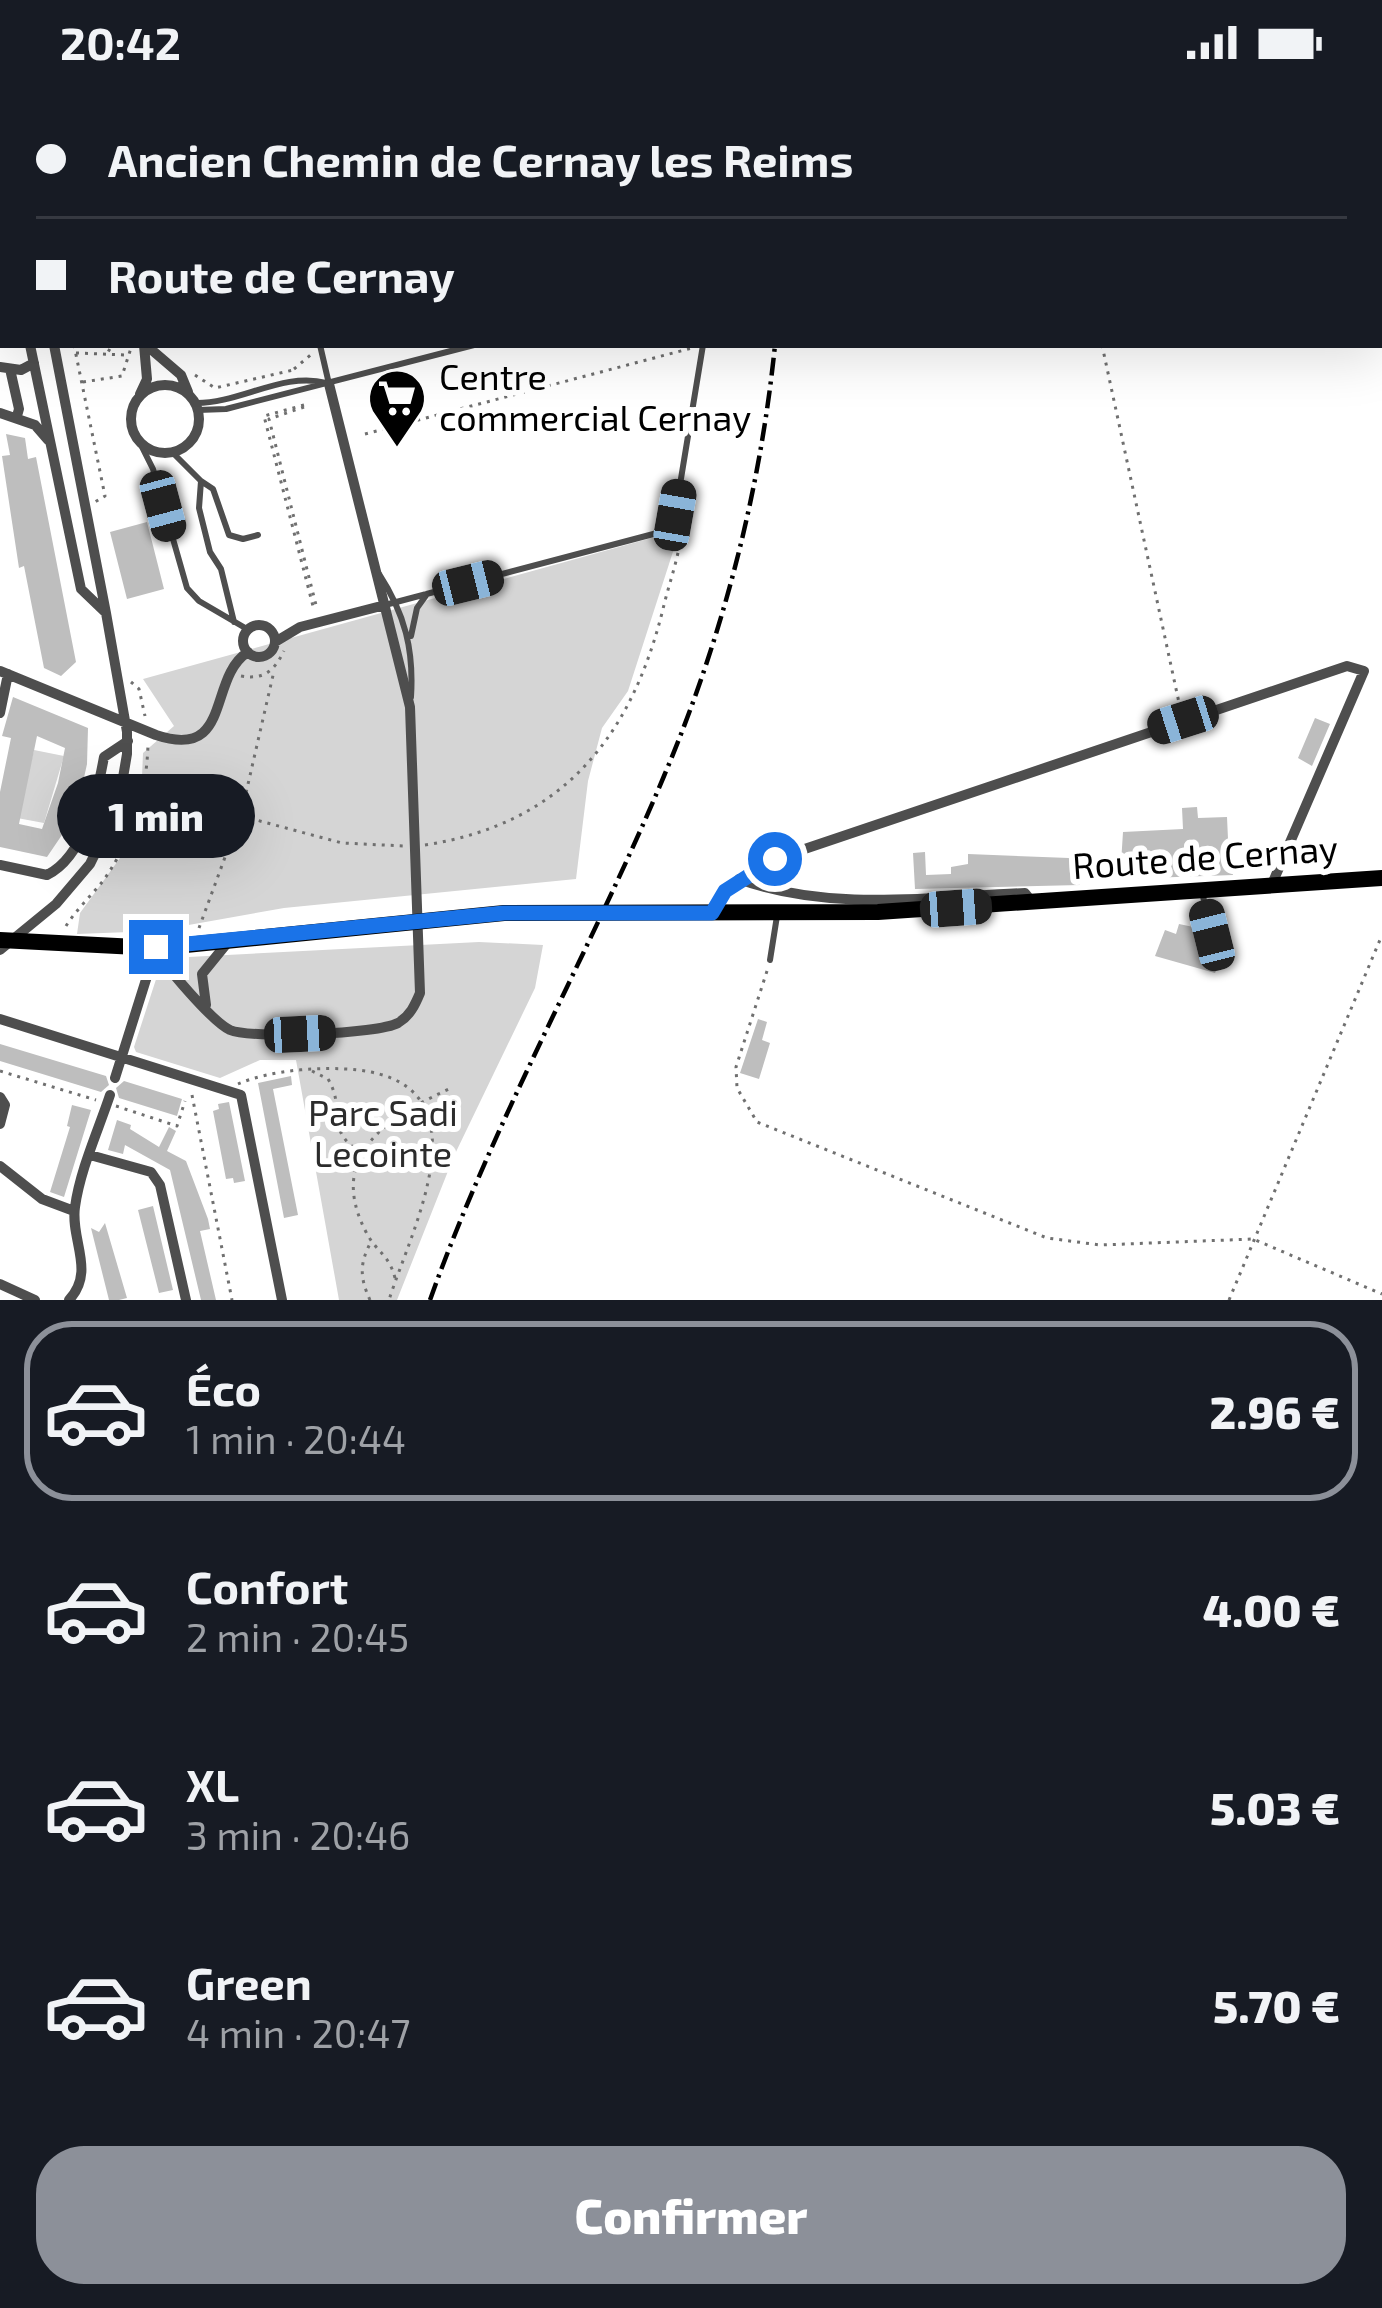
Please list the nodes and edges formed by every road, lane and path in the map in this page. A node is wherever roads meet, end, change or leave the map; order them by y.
1 (31, 348) edge
2 (55, 348) edge
3 (75, 348) edge
4 (106, 348) edge
5 (137, 348) edge
6 (142, 348) edge
7 (145, 348) edge
8 (321, 348) edge
9 (463, 348) edge
10 (692, 348) dead end
11 (703, 348) edge
12 (1103, 348) edge
13 (113, 352) junction
14 (76, 353) junction
15 (128, 356) junction
16 (34, 363) junction
17 (5, 368) edge
18 (188, 368) dead end
19 (292, 370) junction
20 (300, 380) junction
21 (82, 383) junction
22 (329, 384) junction
23 (138, 398) junction
24 (194, 403) junction
25 (304, 405) dead end
26 (0, 413) edge
27 (17, 416) junction
28 (365, 434) dead end
29 (48, 440) junction
30 (139, 441) junction
31 (173, 452) junction
32 (201, 481) junction
33 (95, 500) dead end
34 (675, 515) junction
35 (258, 535) dead end
36 (428, 593) junction
37 (391, 603) junction
38 (106, 614) junction
39 (234, 622) junction
40 (318, 622) junction
41 (247, 629) junction
42 (282, 643) junction
43 (411, 646) junction
44 (248, 652) junction
45 (274, 669) junction
46 (4, 672) edge
47 (227, 672) junction
48 (410, 707) junction
49 (0, 713) edge
50 (1183, 720) junction
51 (125, 722) junction
52 (128, 741) junction
53 (240, 821) junction
54 (424, 845) dead end
55 (409, 846) dead end
56 (0, 865) edge
57 (1382, 878) edge
58 (739, 879) junction
59 (1272, 884) junction
60 (1201, 890) junction
61 (1033, 903) junction
62 (712, 913) junction
63 (777, 913) junction
64 (1212, 935) dead end
65 (1382, 935) edge
66 (228, 942) junction
67 (3, 944) edge
68 (192, 945) junction
69 (156, 947) junction
70 (770, 960) joint
71 (0, 1019) edge
72 (218, 1023) junction
73 (122, 1056) junction
74 (311, 1070) junction
75 (115, 1078) dead end
76 (453, 1087) dead end
77 (233, 1090) junction
78 (110, 1095) dead end
79 (192, 1095) dead end
80 (0, 1097) edge
81 (422, 1101) junction
82 (0, 1124) edge
83 (362, 1152) junction
84 (90, 1155) junction
85 (0, 1166) edge
86 (74, 1211) junction
87 (1253, 1239) junction
88 (372, 1241) junction
89 (395, 1280) junction
90 (0, 1284) edge
91 (1382, 1294) edge
92 (35, 1300) edge
93 (69, 1300) edge
94 (186, 1300) edge
95 (232, 1300) edge
96 (282, 1300) edge
97 (370, 1300) edge
98 (388, 1300) edge
99 (1229, 1300) edge

1 - 16 street
2 - 38 street
3 - 14 path
4 - 13 path
5 - 15 path
6 - 23 street
7 - 24 street
8 - 19 path
8 - 22 lane
9 - 22 lane
10 - 28 path
11 - 34 lane
12 - 50 path
13 - 14 path
13 - 15 path
14 - 21 path
15 - 21 path
16 - 17 street
16 - 29 street
17 - 27 street
18 - 19 path
19 - 20 path
20 - 22 lane
20 - 24 lane
21 - 33 path
22 - 24 lane
22 - 37 street
23 - 24 street
23 - 30 street
24 - 31 street
25 - 40 path
26 - 27 street
27 - 29 street
29 - 38 street
30 - 31 street
30 - 39 lane
31 - 32 lane
32 - 35 lane
32 - 39 lane
34 - 36 lane
34 - 54 path
36 - 37 lane
36 - 43 lane
37 - 40 street
37 - 43 lane
37 - 48 street
38 - 51 street
39 - 41 lane
40 - 42 street
41 - 42 street
41 - 44 street
42 - 44 street
42 - 45 path
43 - 48 lane
44 - 47 street
45 - 47 path
45 - 53 path
46 - 49 street
46 - 51 street
47 - 51 street
48 - 72 street
50 - 58 street
50 - 59 street
51 - 52 street
52 - 56 street
52 - 67 street
53 - 55 path
53 - 68 path
57 - 59 main road, Route de Cernay
58 - 61 street, Route de Cernay
58 - 62 street
59 - 60 main road, Route de Cernay
60 - 61 main road, Route de Cernay
60 - 64 lane
61 - 63 main road, Route de Cernay
62 - 63 main road, Route de Cernay
62 - 66 main road, Route de Cernay
63 - 70 lane
65 - 87 path
66 - 68 main road, Route de Cernay
66 - 72 street
67 - 69 main road, Route de Cernay
68 - 69 main road, Route de Cernay
69 - 72 street
69 - 73 street
70 - 87 path
71 - 73 street
73 - 75 street
73 - 77 street
74 - 77 path
74 - 81 path
74 - 83 path
76 - 81 path
77 - 96 street
78 - 84 street
79 - 95 path
80 - 82 street
81 - 83 path
81 - 89 path
83 - 88 path
84 - 86 street
84 - 94 street
85 - 86 street
86 - 93 street
87 - 91 path
87 - 99 path
88 - 89 path
88 - 97 path
89 - 98 path
90 - 92 street

